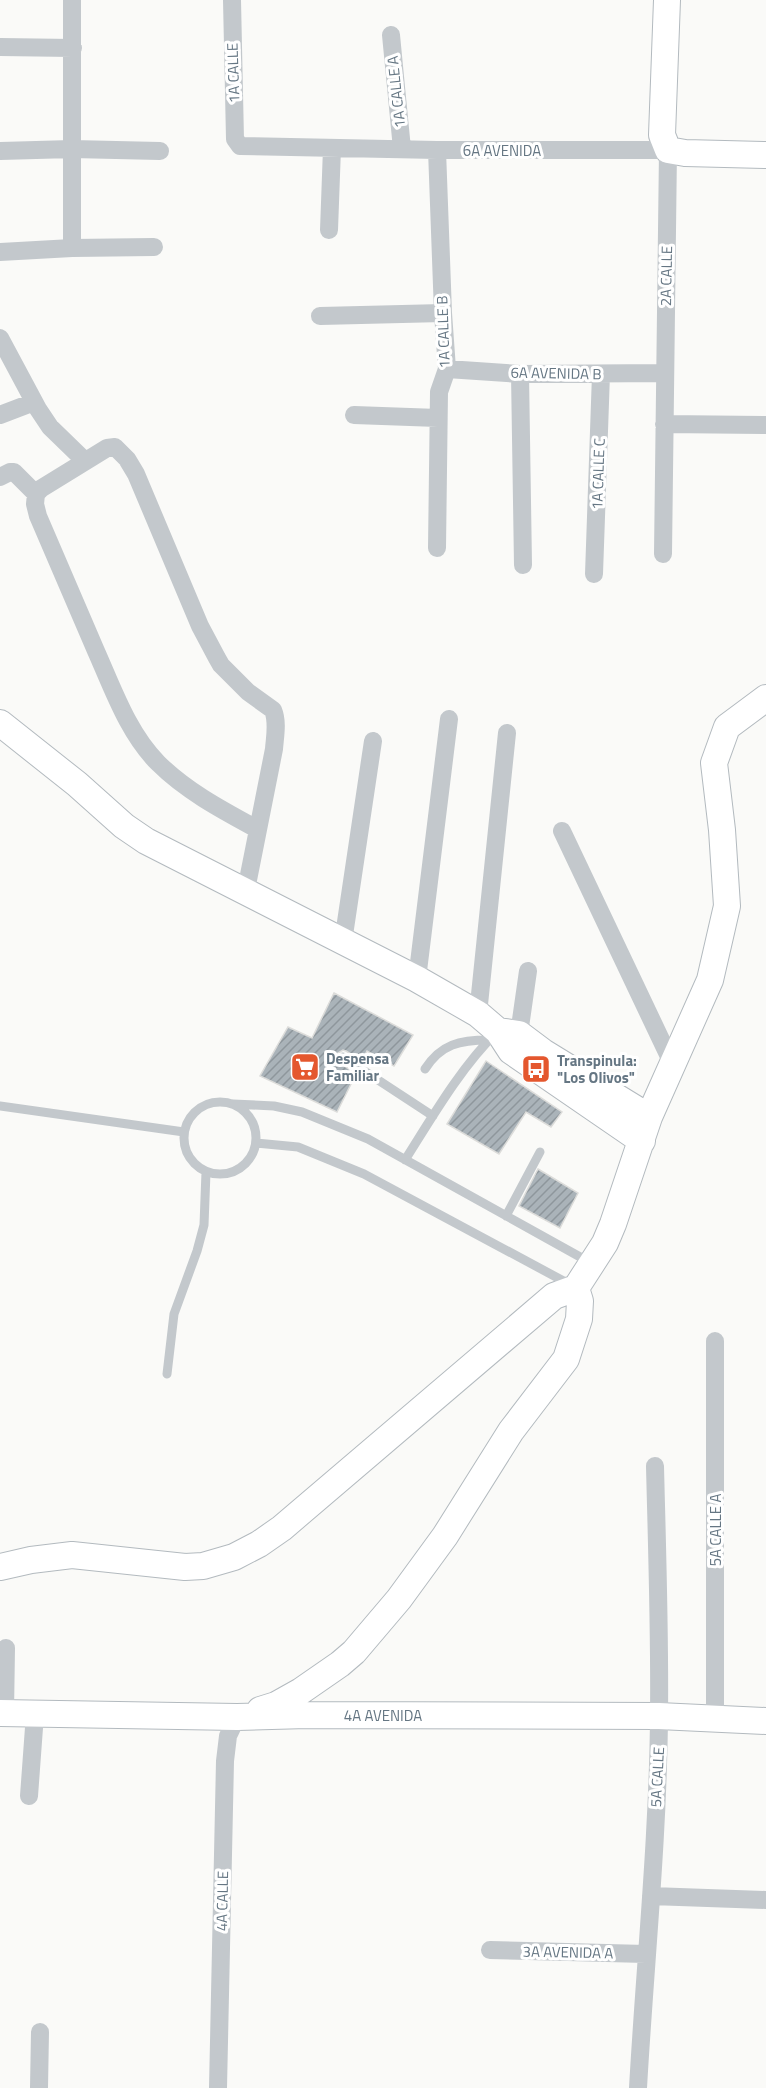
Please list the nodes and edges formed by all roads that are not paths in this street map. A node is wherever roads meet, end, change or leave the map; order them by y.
1 (72, 0) edge
2 (232, 0) edge
3 (668, 0) edge
4 (391, 35) dead end
5 (0, 47) edge
6 (73, 48) junction
7 (238, 146) joint
8 (332, 148) junction
9 (72, 149) junction
10 (402, 149) junction
11 (437, 150) junction
12 (668, 150) junction
13 (0, 151) edge
14 (160, 151) dead end
15 (766, 155) edge
16 (329, 230) dead end
17 (72, 248) junction
18 (154, 248) dead end
19 (0, 252) edge
20 (443, 313) junction
21 (320, 316) dead end
22 (0, 338) edge
23 (447, 369) junction
24 (664, 373) junction
25 (520, 374) junction
26 (601, 374) junction
27 (34, 402) junction
28 (0, 415) edge
29 (354, 415) dead end
30 (438, 418) junction
31 (664, 424) junction
32 (766, 425) edge
33 (85, 461) junction
34 (0, 477) edge
35 (36, 494) junction
36 (437, 549) dead end
37 (663, 554) dead end
38 (524, 565) dead end
39 (594, 574) dead end
40 (766, 698) edge
41 (449, 719) dead end
42 (0, 723) edge
43 (507, 733) dead end
44 (373, 741) dead end
45 (257, 829) junction
46 (562, 831) dead end
47 (246, 890) junction
48 (343, 942) junction
49 (528, 971) dead end
50 (417, 979) junction
51 (478, 1014) junction
52 (502, 1035) junction
53 (343, 1057) dead end
54 (425, 1069) dead end
55 (668, 1076) junction
56 (620, 1099) junction
57 (233, 1104) junction
58 (0, 1106) edge
59 (433, 1116) junction
60 (646, 1129) junction
61 (184, 1132) junction
62 (256, 1143) junction
63 (540, 1152) dead end
64 (405, 1161) junction
65 (206, 1172) junction
66 (506, 1216) junction
67 (593, 1265) junction
68 (576, 1288) junction
69 (715, 1341) dead end
70 (166, 1374) dead end
71 (655, 1466) dead end
72 (0, 1567) edge
73 (6, 1648) dead end
74 (3, 1713) edge
75 (35, 1714) junction
76 (659, 1716) junction
77 (237, 1717) junction
78 (715, 1719) junction
79 (766, 1721) edge
80 (29, 1796) dead end
81 (651, 1896) junction
82 (766, 1900) edge
83 (489, 1950) dead end
84 (646, 1954) junction
85 (40, 2032) dead end
86 (39, 2088) edge
87 (218, 2088) edge
88 (638, 2088) edge

1 - 6 street
2 - 7 street, 1A CALLE
3 - 12 street, 2A CALLE
4 - 10 street, 1A CALLE A
5 - 6 street
6 - 9 street
7 - 8 street, 6A AVENIDA
8 - 10 street, 6A AVENIDA
8 - 16 street
9 - 13 street
9 - 14 street
9 - 17 street
10 - 11 street, 6A AVENIDA
11 - 12 street, 6A AVENIDA
11 - 20 street, 1A CALLE B
12 - 15 street, 6A AVENIDA
12 - 24 street, 2A CALLE
17 - 18 street
17 - 19 street
20 - 21 street
20 - 23 street, 1A CALLE B
22 - 27 street
23 - 25 street, 6A AVENIDA B
23 - 30 street, 1A CALLE B
24 - 26 street, 6A AVENIDA B
24 - 31 street, 2A CALLE
25 - 26 street, 6A AVENIDA B
25 - 38 street
26 - 39 street, 1A CALLE C
27 - 28 street
27 - 33 street
29 - 30 street
30 - 36 street, 1A CALLE B
31 - 32 street
31 - 37 street, 2A CALLE
33 - 35 street
33 - 45 street
34 - 35 street
35 - 45 street
40 - 55 street
41 - 50 street
42 - 47 street
43 - 51 street
44 - 48 street
45 - 47 street
46 - 55 street
47 - 48 street
48 - 50 street
49 - 52 street
50 - 51 street
51 - 52 street
52 - 54 lane
52 - 56 street
52 - 59 lane
52 - 60 street
53 - 59 lane
55 - 56 street
55 - 60 street
56 - 60 street
57 - 61 lane
57 - 62 lane
57 - 64 lane
58 - 61 lane
59 - 64 lane
60 - 67 street
61 - 65 lane
62 - 65 lane
62 - 68 lane
63 - 66 lane
64 - 66 lane
65 - 70 lane
66 - 67 lane
67 - 68 street
68 - 72 street
68 - 77 street
69 - 78 street, 5A CALLE A
71 - 76 street, 5A CALLE
73 - 74 street
74 - 75 street, 4A AVENIDA
75 - 77 street, 4A AVENIDA
75 - 80 street
76 - 77 street, 4A AVENIDA
76 - 78 street, 4A AVENIDA
76 - 81 street, 5A CALLE
77 - 87 street, 4A CALLE
78 - 79 street, 4A AVENIDA
81 - 82 street
81 - 84 street, 5A CALLE
83 - 84 street, 3A AVENIDA A
84 - 88 street, 5A CALLE
85 - 86 street

